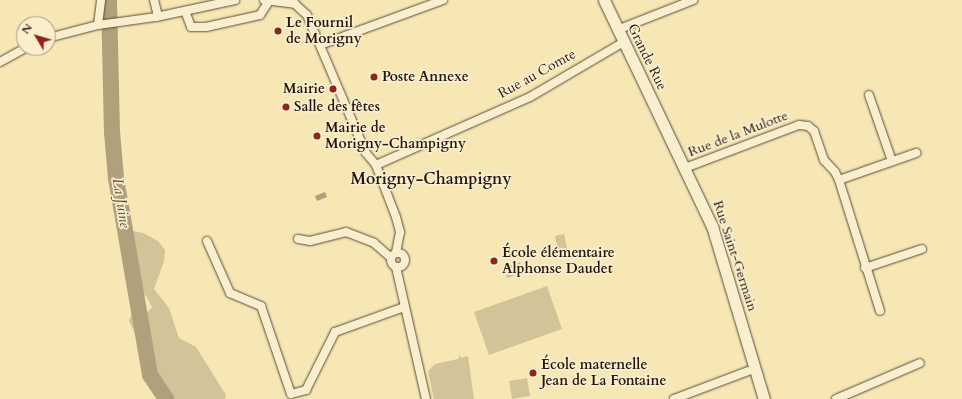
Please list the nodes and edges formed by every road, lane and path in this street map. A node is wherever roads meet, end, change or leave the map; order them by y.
1 (101, 0) edge
2 (154, 0) edge
3 (235, 0) edge
4 (266, 0) edge
5 (443, 0) edge
6 (604, 0) edge
7 (689, 1) edge
8 (185, 11) junction
9 (158, 16) junction
10 (100, 25) junction
11 (617, 30) junction
12 (56, 36) edge
13 (622, 43) junction
14 (320, 45) junction
15 (16, 53) edge
16 (0, 62) edge
17 (869, 95) dead end
18 (665, 127) joint
19 (916, 153) dead end
20 (892, 160) junction
21 (376, 165) junction
22 (685, 168) junction
23 (839, 180) junction
24 (298, 239) dead end
25 (207, 241) dead end
26 (922, 249) dead end
27 (393, 255) junction
28 (396, 267) junction
29 (865, 268) junction
30 (404, 307) junction
31 (880, 311) dead end
32 (920, 363) dead end
33 (754, 369) junction
34 (426, 399) edge
35 (674, 399) edge
36 (764, 399) edge
37 (836, 399) edge

1 - 10 street
2 - 9 street
3 - 8 street
4 - 8 street
4 - 14 street
5 - 14 street
6 - 11 main road, Grande Rue
7 - 11 street
8 - 9 street
9 - 10 street
10 - 12 street
11 - 13 main road, Grande Rue
13 - 18 main road, Grande Rue
13 - 21 street, Rue au Comte
14 - 21 street
15 - 16 street
17 - 20 street
18 - 22 main road, Rue Saint-Germain
19 - 20 street
20 - 23 street
21 - 27 street
22 - 23 street, Rue de la Mulotte
22 - 33 main road, Rue Saint-Germain
23 - 29 street, Rue de la Mulotte
24 - 27 street
25 - 30 street
26 - 29 street
27 - 28 street
27 - 28 street
28 - 30 street
29 - 31 street, Rue de la Mulotte
30 - 34 street
32 - 37 street
33 - 35 street
33 - 36 main road, Rue Saint-Germain

